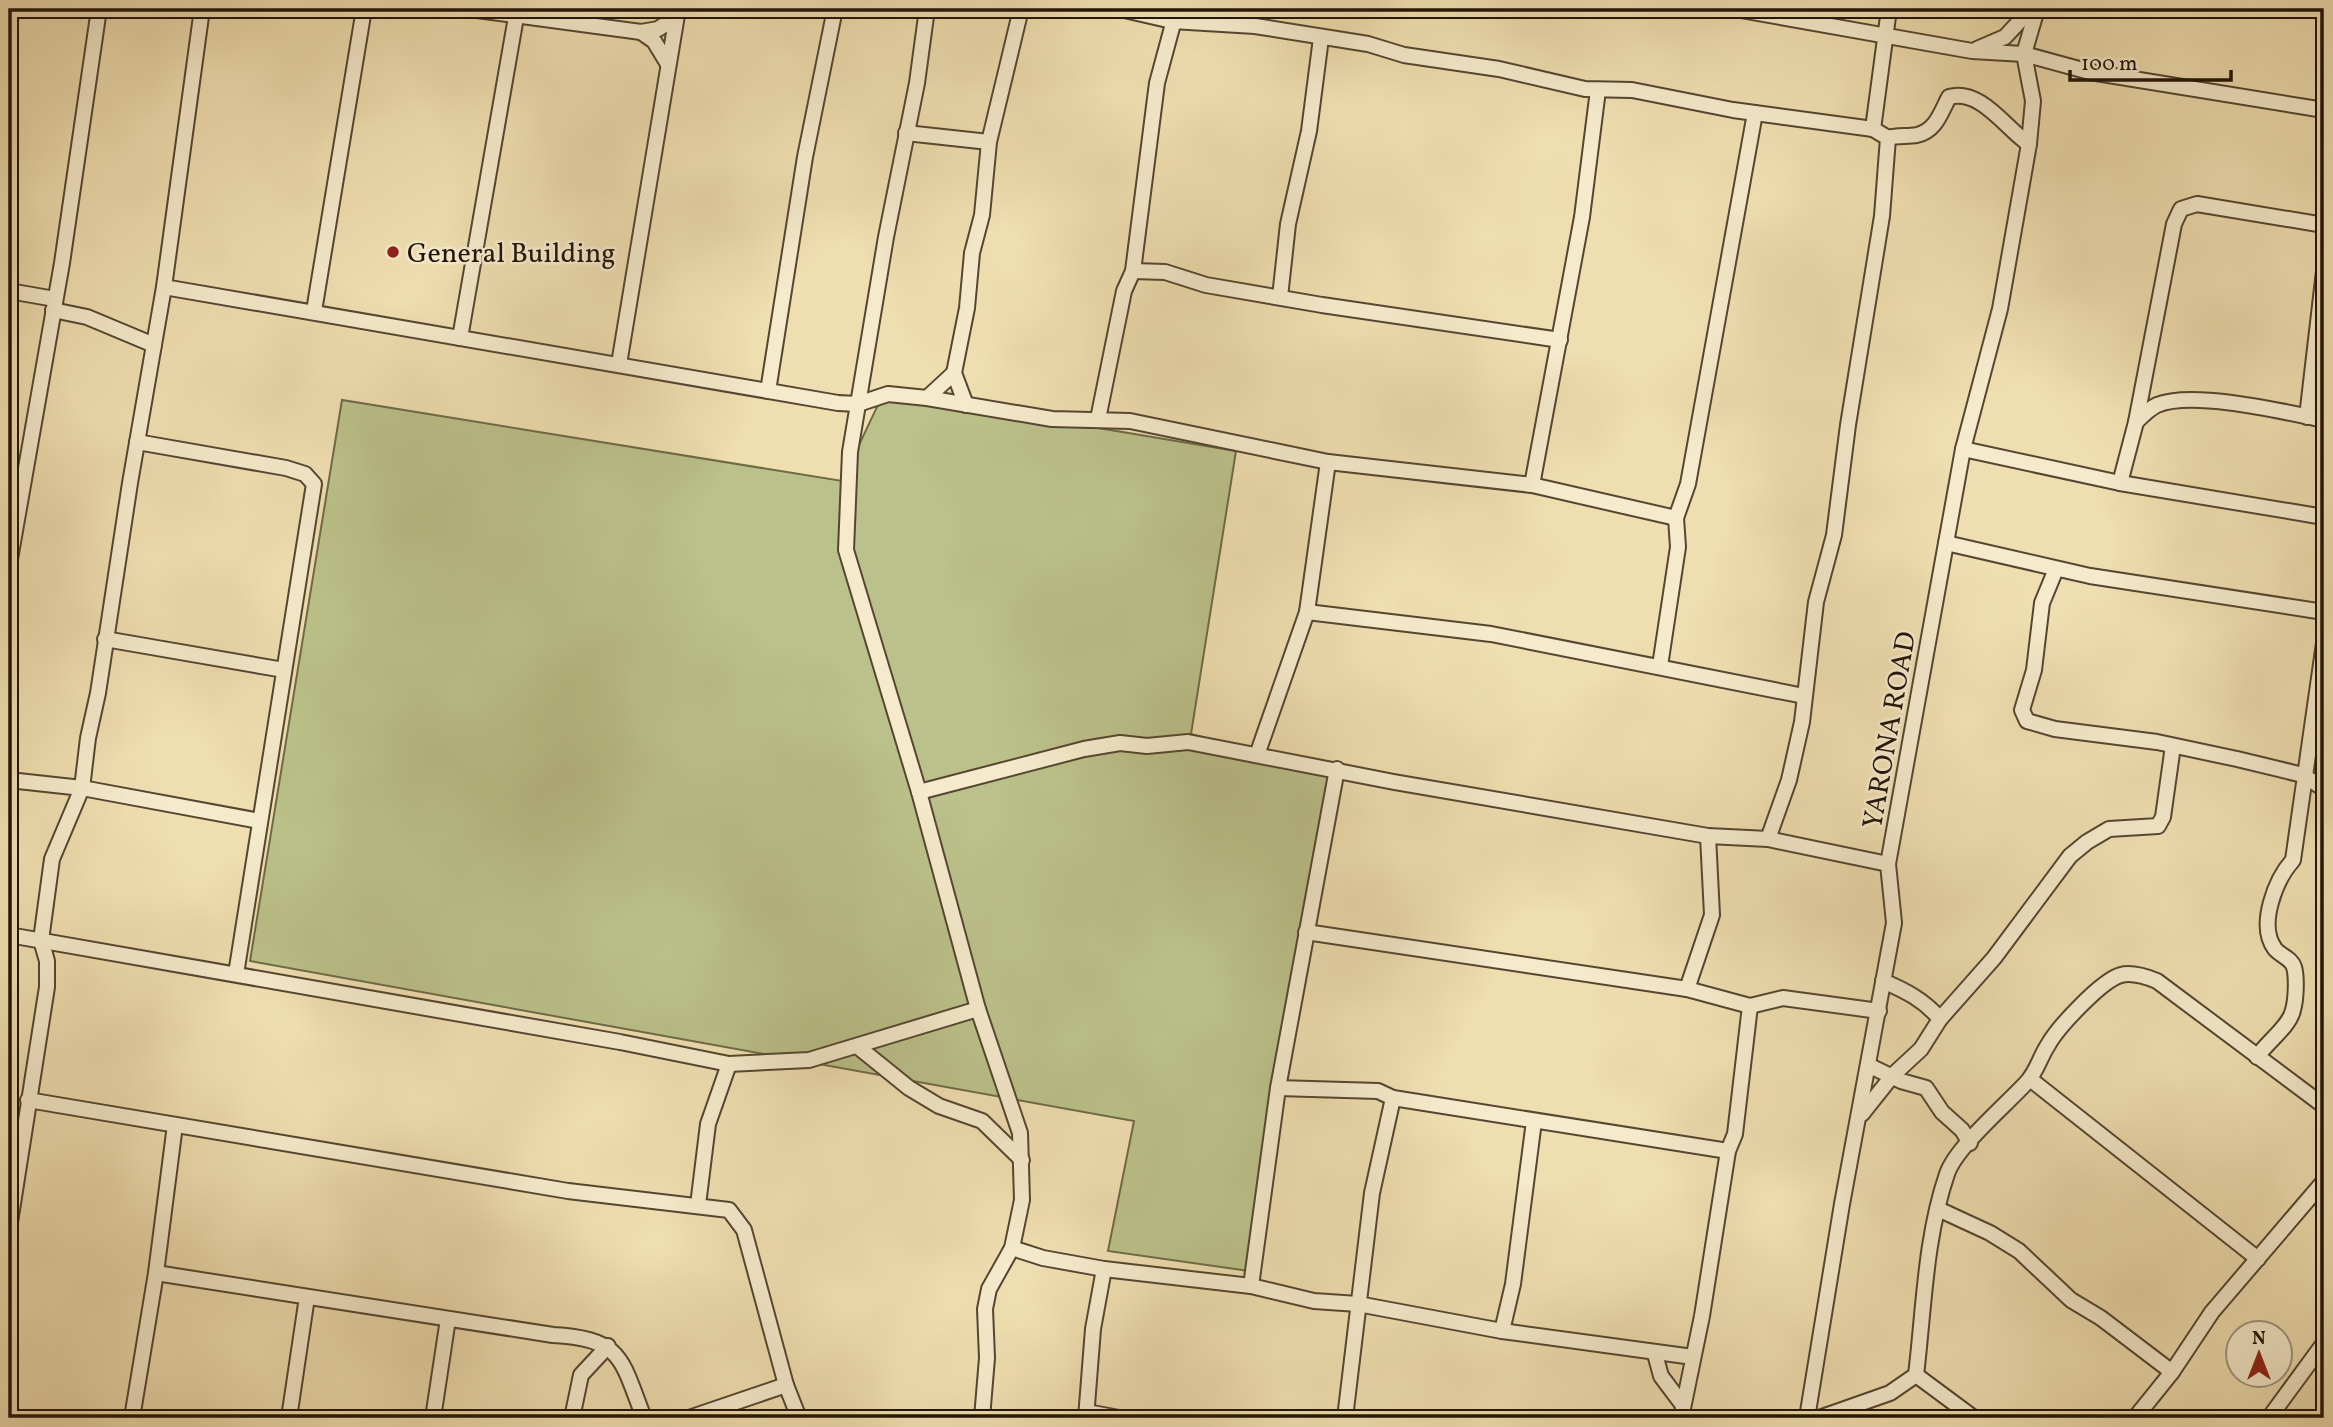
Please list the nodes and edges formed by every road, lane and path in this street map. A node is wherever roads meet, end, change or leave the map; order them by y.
1 (99, 9) edge
2 (202, 9) edge
3 (363, 9) edge
4 (469, 9) edge
5 (835, 9) edge
6 (927, 9) edge
7 (1021, 9) edge
8 (1120, 9) edge
9 (1735, 9) edge
10 (1889, 9) edge
11 (2031, 9) edge
12 (2037, 9) edge
13 (2308, 9) edge
14 (2324, 11) edge
15 (676, 13) edge
16 (1174, 15) edge
17 (516, 17) junction
18 (641, 32) junction
19 (1885, 35) junction
20 (1321, 38) junction
21 (1972, 51) junction
22 (2024, 54) junction
23 (668, 64) junction
24 (1598, 90) junction
25 (2324, 110) edge
26 (1755, 113) junction
27 (1873, 129) junction
28 (906, 133) junction
29 (1888, 138) junction
30 (989, 142) junction
31 (2029, 144) junction
32 (2324, 225) edge
33 (1133, 271) junction
34 (2324, 271) edge
35 (164, 287) junction
36 (9, 291) edge
37 (1280, 297) junction
38 (54, 304) junction
39 (314, 312) junction
40 (460, 338) junction
41 (1560, 340) junction
42 (154, 345) junction
43 (619, 364) junction
44 (954, 373) junction
45 (768, 391) junction
46 (927, 398) junction
47 (858, 404) junction
48 (966, 405) junction
49 (2307, 417) junction
50 (1098, 419) junction
51 (2324, 420) edge
52 (2136, 422) junction
53 (138, 442) junction
54 (1963, 449) junction
55 (1328, 462) junction
56 (2120, 483) junction
57 (1532, 485) junction
58 (2324, 517) edge
59 (1676, 518) junction
60 (1946, 543) junction
61 (9, 565) edge
62 (2056, 569) junction
63 (1307, 612) junction
64 (2324, 612) edge
65 (106, 639) junction
66 (2324, 643) edge
67 (1660, 666) junction
68 (284, 670) junction
69 (1804, 696) junction
70 (2173, 746) junction
71 (1257, 755) junction
72 (1337, 769) junction
73 (2303, 775) junction
74 (11, 777) edge
75 (82, 788) junction
76 (2324, 789) edge
77 (919, 792) junction
78 (260, 821) junction
79 (1708, 836) junction
80 (1768, 839) junction
81 (1888, 864) junction
82 (1306, 932) junction
83 (9, 935) edge
84 (41, 940) junction
85 (236, 974) junction
86 (1883, 981) junction
87 (1687, 989) junction
88 (1750, 1006) junction
89 (978, 1009) junction
90 (1879, 1011) junction
91 (1940, 1019) junction
92 (857, 1046) junction
93 (2257, 1057) junction
94 (708, 1062) junction
95 (729, 1064) junction
96 (1868, 1065) junction
97 (1893, 1074) junction
98 (2030, 1079) junction
99 (718, 1087) junction
100 (1278, 1088) junction
101 (1393, 1098) junction
102 (28, 1100) junction
103 (2324, 1106) edge
104 (1860, 1118) junction
105 (1534, 1121) junction
106 (175, 1125) junction
107 (1970, 1143) junction
108 (1728, 1151) junction
109 (1022, 1160) junction
110 (2324, 1181) edge
111 (698, 1205) junction
112 (1938, 1209) junction
113 (9, 1229) edge
114 (1013, 1248) junction
115 (2258, 1259) junction
116 (1104, 1269) junction
117 (156, 1273) junction
118 (1251, 1286) junction
119 (307, 1297) junction
120 (1358, 1304) junction
121 (448, 1319) junction
122 (1502, 1331) junction
123 (2324, 1343) edge
124 (608, 1346) junction
125 (1655, 1354) junction
126 (1693, 1357) junction
127 (2172, 1372) junction
128 (1916, 1375) junction
129 (786, 1385) junction
130 (1681, 1411) edge
131 (1086, 1415) edge
132 (132, 1418) edge
133 (289, 1418) edge
134 (433, 1418) edge
135 (572, 1418) edge
136 (644, 1418) edge
137 (689, 1418) edge
138 (799, 1418) edge
139 (982, 1418) edge
140 (1119, 1418) edge
141 (1345, 1418) edge
142 (1807, 1418) edge
143 (1819, 1418) edge
144 (1974, 1418) edge
145 (2134, 1418) edge
146 (2269, 1418) edge

1 - 38 street
2 - 35 street
3 - 39 street
4 - 17 street
5 - 45 street
6 - 28 street
7 - 30 street
8 - 16 street
9 - 19 street
10 - 19 street
11 - 21 street
12 - 22 street
13 - 14 street
15 - 18 street
15 - 23 street
16 - 20 street
16 - 33 street
17 - 18 street
17 - 40 street
18 - 23 street
19 - 21 street
19 - 27 street
20 - 24 street
20 - 37 street
21 - 22 street
22 - 25 street
22 - 31 street, YARONA ROAD
23 - 43 street
24 - 26 street
24 - 41 street
26 - 27 street
26 - 59 street
27 - 29 street
28 - 30 street
28 - 47 street
29 - 31 street
29 - 69 street
30 - 44 street
31 - 54 street, YARONA ROAD
32 - 52 street
33 - 37 street
33 - 50 street
34 - 49 street
35 - 39 street
35 - 42 street
36 - 38 street
37 - 41 street
38 - 42 street
38 - 61 street
39 - 40 street
40 - 43 street
41 - 57 street
42 - 53 street
43 - 45 street
44 - 46 street
44 - 48 street
45 - 47 street
46 - 47 street
46 - 48 street
47 - 77 street
48 - 50 street
49 - 51 street
49 - 52 street
50 - 55 street
52 - 56 street
53 - 65 street
53 - 68 street
54 - 56 street
54 - 60 street, YARONA ROAD
55 - 57 street
55 - 63 street
56 - 58 street
57 - 59 street
59 - 67 street
60 - 62 street
60 - 81 street, YARONA ROAD
62 - 64 street
62 - 70 street
63 - 67 street
63 - 71 street
65 - 68 street
65 - 75 street
66 - 73 street
67 - 69 street
68 - 78 street
69 - 80 street
70 - 73 street
70 - 91 street
71 - 72 street
71 - 77 street
72 - 79 street
72 - 82 street
73 - 76 street
73 - 93 street
74 - 75 street
75 - 78 street
75 - 84 street
77 - 89 street
78 - 85 street
79 - 80 street
79 - 87 street
80 - 81 street
81 - 86 street, YARONA ROAD
82 - 87 street
82 - 100 street
83 - 84 street
84 - 85 street
84 - 102 street
85 - 94 street
86 - 90 street, YARONA ROAD
86 - 91 street
87 - 88 street
88 - 90 street
88 - 108 street
89 - 92 street
89 - 109 street
90 - 96 street, YARONA ROAD
91 - 97 street
92 - 95 street
92 - 109 street
93 - 98 street
93 - 103 street
94 - 95 street
94 - 99 street
95 - 99 street
96 - 97 street
96 - 104 street, YARONA ROAD
97 - 104 street
97 - 107 street
98 - 107 street
98 - 115 street
99 - 111 street
100 - 101 street
100 - 118 street
101 - 105 street
101 - 120 street
102 - 106 street
102 - 113 street
104 - 142 street, YARONA ROAD
105 - 108 street
105 - 122 street
106 - 111 street
106 - 117 street
107 - 112 street
108 - 126 street
109 - 114 street
110 - 115 street
111 - 129 street
112 - 127 street
112 - 128 street
114 - 116 street
114 - 139 street
115 - 127 street
116 - 118 street
116 - 131 street
117 - 119 street
117 - 132 street
118 - 120 street
119 - 121 street
119 - 133 street
120 - 122 street
120 - 141 street
121 - 124 street
121 - 134 street
122 - 125 street
123 - 146 street
124 - 135 street
124 - 136 street
125 - 126 street
125 - 130 street
126 - 130 street
127 - 145 street
128 - 143 street
128 - 144 street
129 - 137 street
129 - 138 street
131 - 140 street

